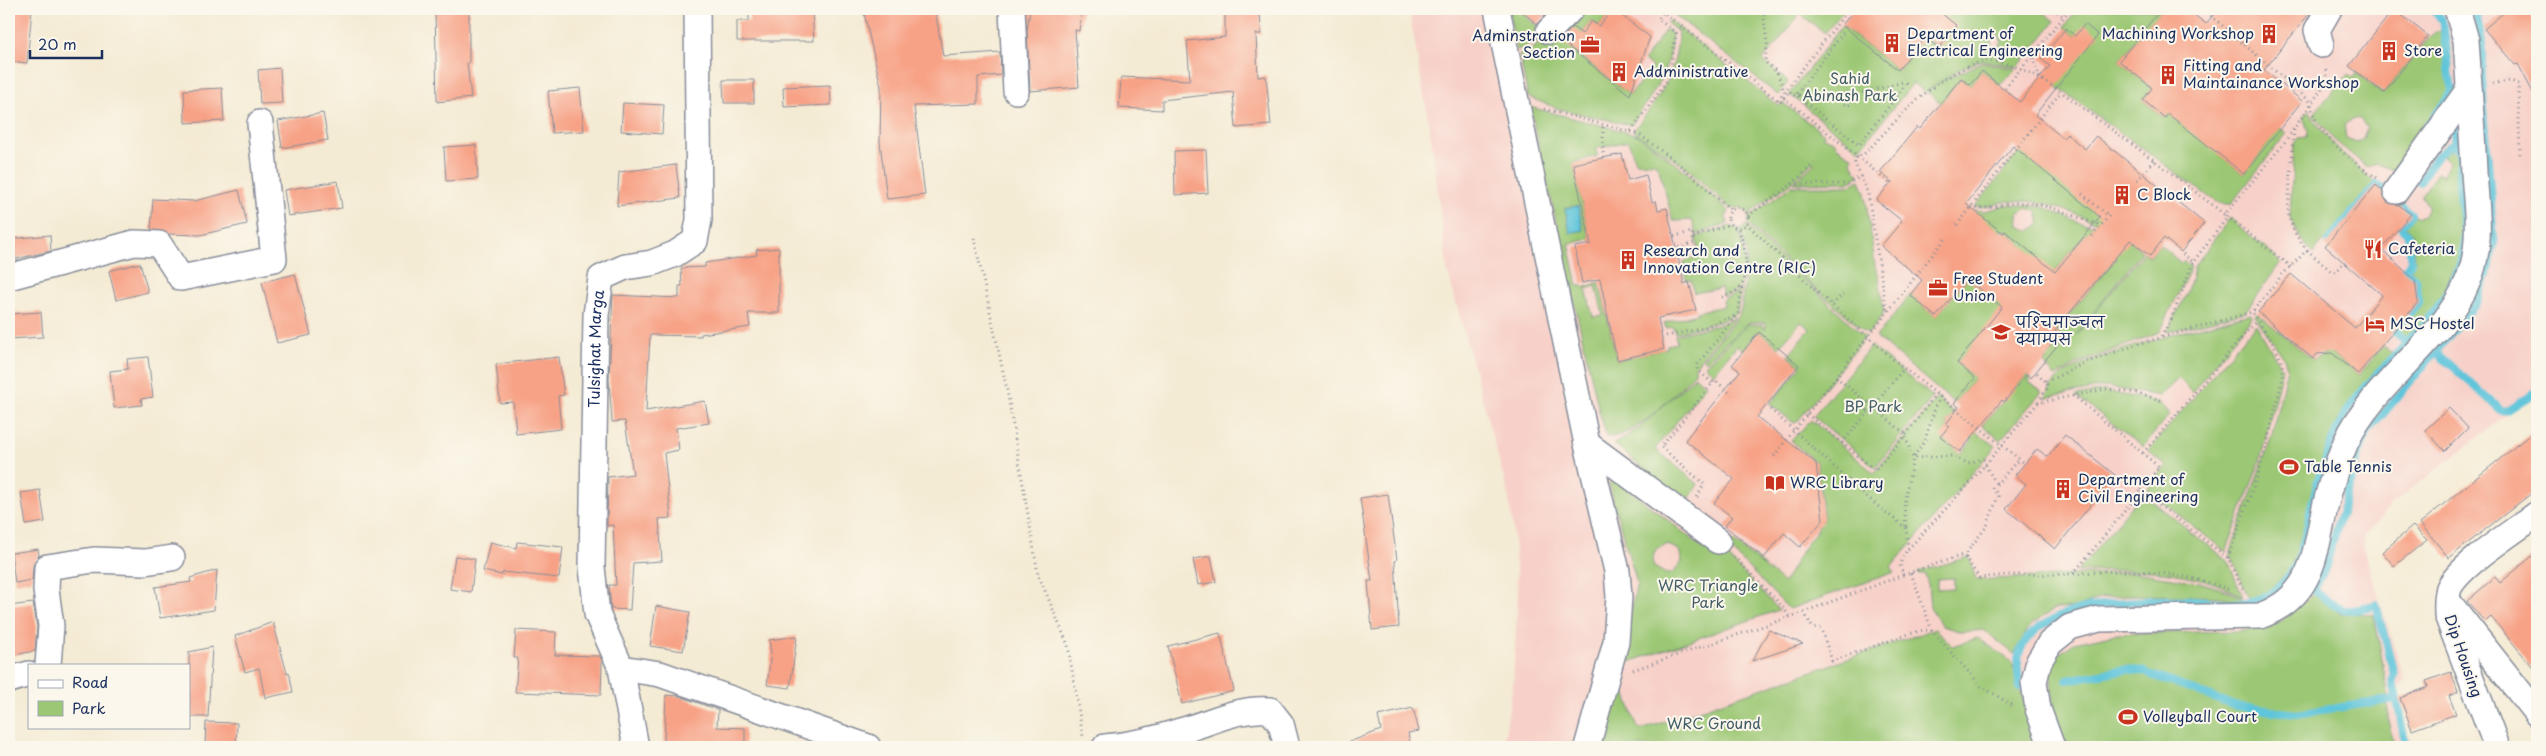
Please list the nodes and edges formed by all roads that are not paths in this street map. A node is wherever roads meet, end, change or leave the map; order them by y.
1 (697, 9) edge
2 (1012, 9) edge
3 (1497, 9) edge
4 (1571, 9) edge
5 (2329, 9) edge
6 (2457, 9) edge
7 (1549, 31) dead end
8 (2321, 45) road end
9 (2478, 86) junction
10 (1016, 91) dead end
11 (260, 123) dead end
12 (2396, 191) road end
13 (9, 277) edge
14 (1587, 444) junction
15 (2537, 514) edge
16 (1718, 541) dead end
17 (172, 558) dead end
18 (2446, 599) junction
19 (48, 664) edge
20 (621, 668) junction
21 (28, 674) edge
22 (9, 680) edge
23 (2537, 714) edge
24 (1094, 743) edge
25 (636, 747) edge
26 (868, 747) edge
27 (1287, 747) edge
28 (1587, 747) edge
29 (2052, 747) edge
30 (2497, 747) edge

1 - 20 street, Tulsighat Marga
2 - 10 street
3 - 14 street
4 - 7 street
5 - 8 street
6 - 9 street
9 - 12 street
9 - 29 street
11 - 13 street
14 - 16 street
14 - 28 street
15 - 18 street, Dip Housing
17 - 19 street
18 - 23 street
18 - 30 street, Dip Housing
20 - 25 street, Tulsighat Marga
20 - 26 street
21 - 22 street
24 - 27 street

